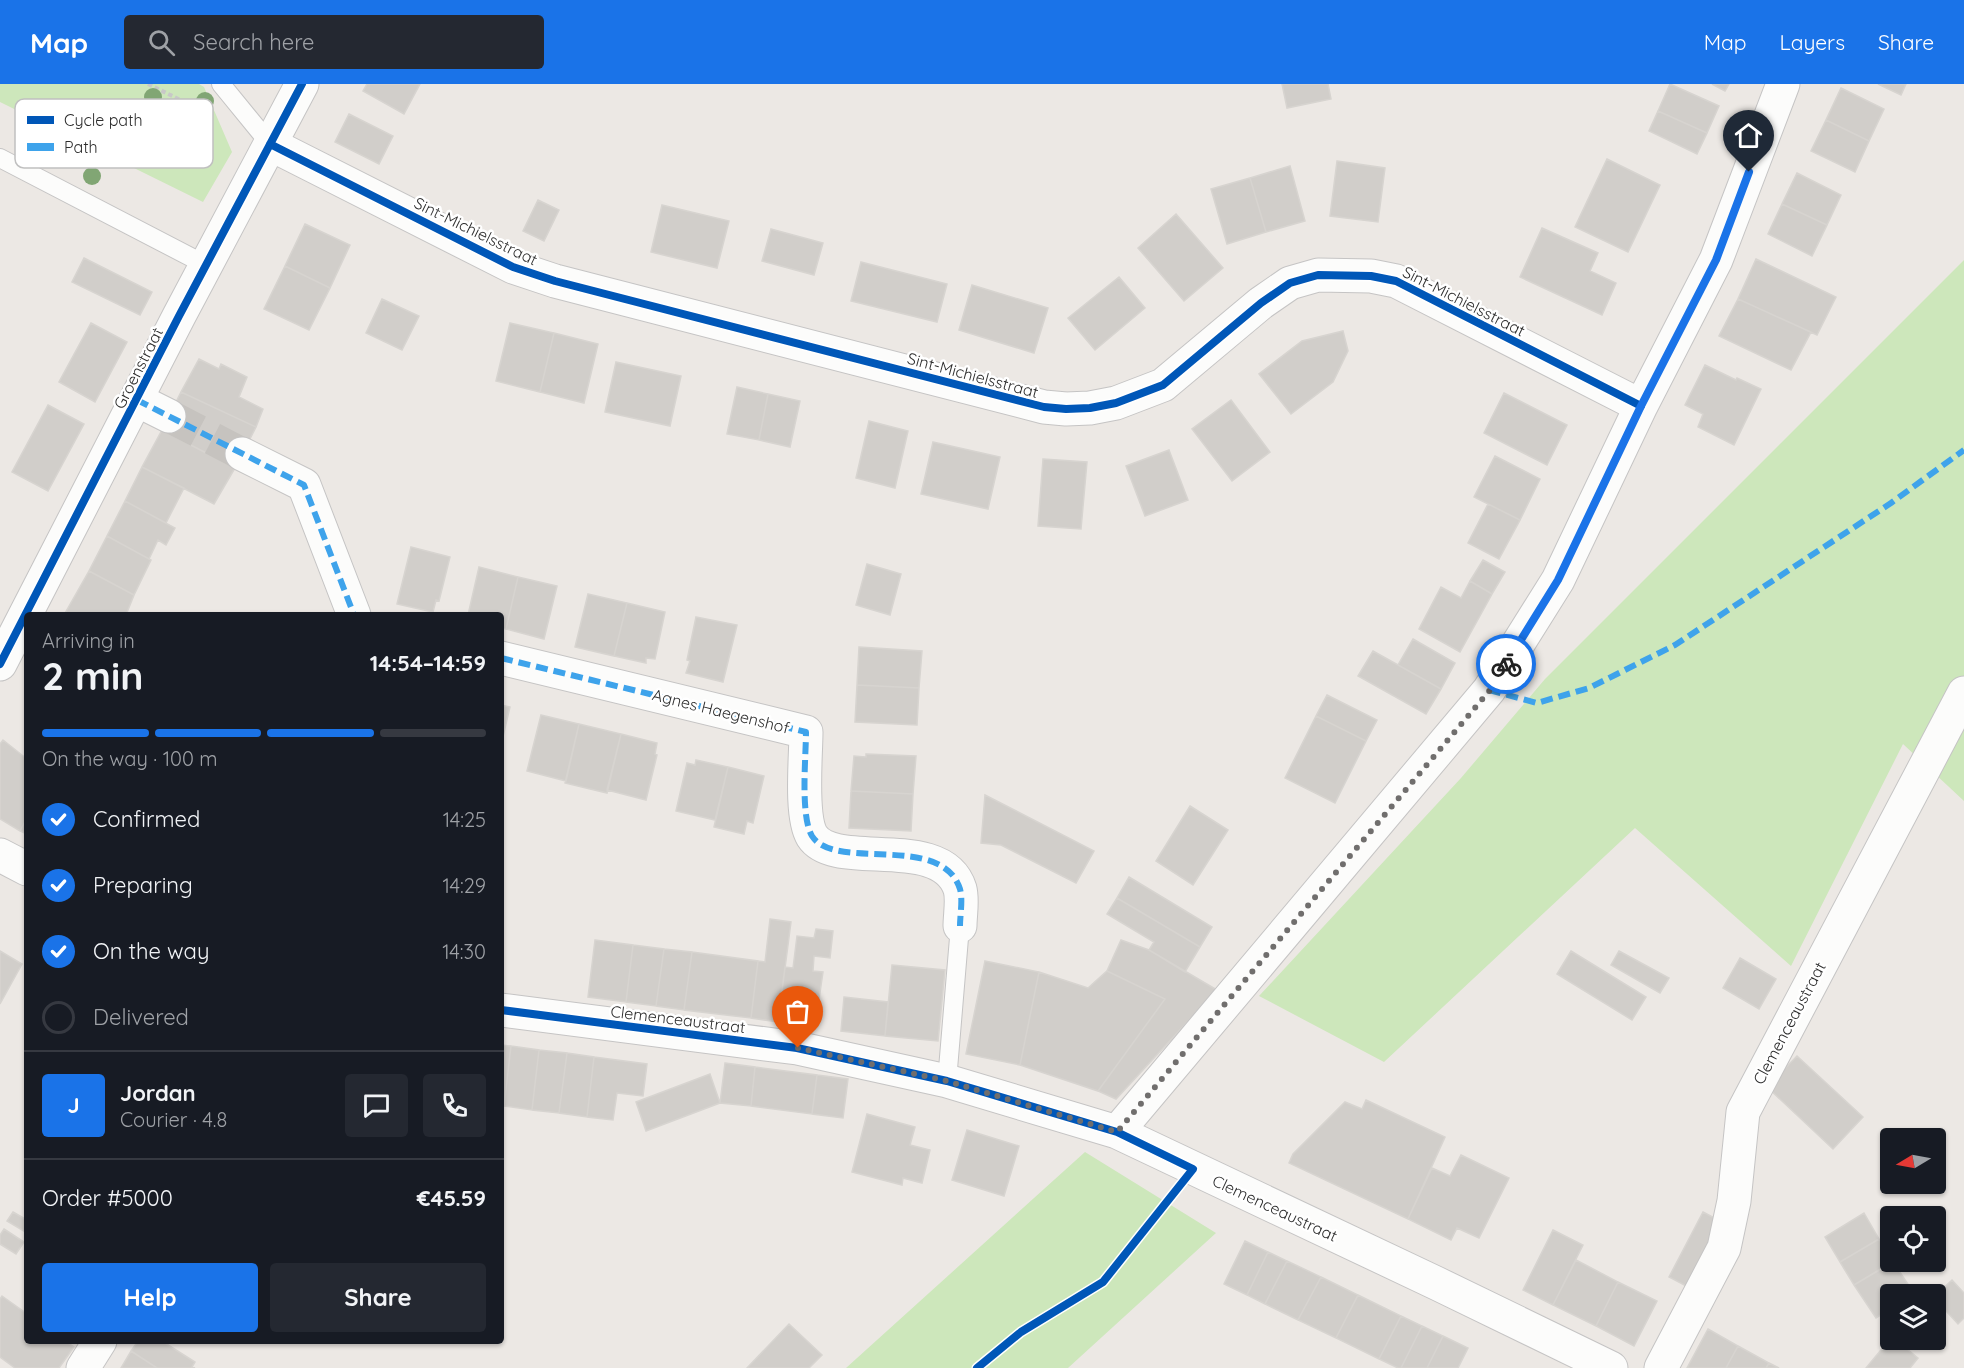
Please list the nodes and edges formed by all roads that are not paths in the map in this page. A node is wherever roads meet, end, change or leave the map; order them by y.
1 (221, 84) edge
2 (302, 84) edge
3 (1783, 84) edge
4 (270, 144) junction
5 (0, 158) edge
6 (15, 166) edge
7 (19, 168) edge
8 (206, 265) junction
9 (137, 400) junction
10 (1641, 406) junction
11 (169, 416) tunnel mouth
12 (242, 454) tunnel mouth
13 (27, 612) edge
14 (353, 612) edge
15 (24, 618) edge
16 (504, 659) edge
17 (0, 664) edge
18 (1964, 693) edge
19 (0, 855) edge
20 (24, 867) edge
21 (960, 926) joint
22 (504, 1010) edge
23 (947, 1081) junction
24 (1117, 1132) junction
25 (97, 1344) edge
26 (83, 1368) edge
27 (1611, 1368) edge
28 (1661, 1368) edge

1 - 4 lane
2 - 4 street, Groenstraat
3 - 10 street
4 - 8 street, Groenstraat
4 - 10 street, Sint-Michielsstraat
5 - 6 lane
7 - 8 lane
8 - 9 street, Groenstraat
9 - 11 street
9 - 13 street, Groenstraat
10 - 24 street
12 - 14 street
15 - 17 street, Groenstraat
16 - 21 street, Agnes Haegenshof
18 - 28 street, Clemenceaustraat
19 - 20 street
21 - 23 lane, Agnes Haegenshof
22 - 23 street, Clemenceaustraat
23 - 24 street, Clemenceaustraat
24 - 27 street, Clemenceaustraat
25 - 26 street

